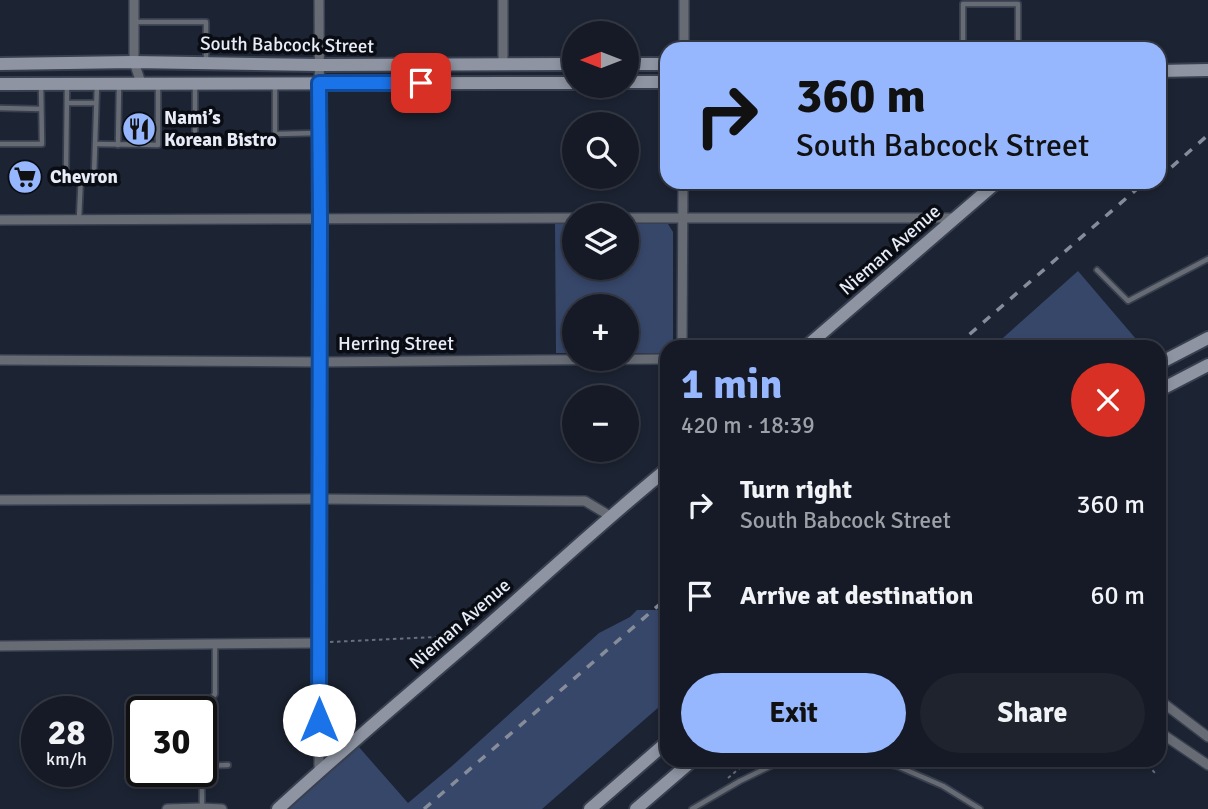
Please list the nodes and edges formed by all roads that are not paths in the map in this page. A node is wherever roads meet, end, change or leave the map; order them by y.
1 (134, 0) edge
2 (319, 0) edge
3 (503, 0) edge
4 (684, 0) edge
5 (134, 22) junction
6 (684, 42) edge
7 (963, 42) edge
8 (1018, 42) edge
9 (134, 62) junction
10 (206, 63) junction
11 (503, 63) junction
12 (0, 64) edge
13 (562, 64) edge
14 (639, 64) edge
15 (660, 64) edge
16 (319, 65) junction
17 (1208, 70) edge
18 (1166, 71) edge
19 (562, 82) edge
20 (639, 82) edge
21 (660, 82) edge
22 (41, 83) junction
23 (67, 83) junction
24 (97, 83) junction
25 (119, 83) junction
26 (141, 83) junction
27 (158, 83) junction
28 (195, 83) junction
29 (275, 83) junction
30 (319, 83) junction
31 (0, 84) edge
32 (67, 103) junction
33 (96, 103) junction
34 (0, 108) edge
35 (41, 109) junction
36 (195, 132) dead end
37 (320, 133) junction
38 (0, 144) edge
39 (95, 144) junction
40 (118, 145) junction
41 (81, 176) junction
42 (683, 189) edge
43 (989, 189) edge
44 (682, 217) junction
45 (562, 218) edge
46 (639, 218) edge
47 (955, 218) junction
48 (79, 219) junction
49 (320, 219) junction
50 (0, 220) edge
51 (1208, 259) edge
52 (1097, 270) dead end
53 (1208, 338) edge
54 (682, 340) edge
55 (814, 340) edge
56 (660, 359) edge
57 (0, 360) edge
58 (1166, 360) edge
59 (320, 362) junction
60 (1208, 365) edge
61 (1166, 387) edge
62 (660, 475) edge
63 (319, 499) junction
64 (0, 500) edge
65 (610, 516) junction
66 (319, 643) junction
67 (215, 644) junction
68 (0, 646) edge
69 (213, 696) edge
70 (1166, 705) edge
71 (1166, 737) edge
72 (1208, 737) edge
73 (660, 748) edge
74 (217, 765) edge
75 (228, 765) dead end
76 (1208, 765) edge
77 (685, 767) edge
78 (769, 767) edge
79 (899, 767) edge
80 (319, 771) junction
81 (202, 787) edge
82 (201, 808) edge
83 (167, 809) edge
84 (175, 809) edge
85 (222, 809) edge
86 (278, 809) edge
87 (590, 809) edge
88 (636, 809) edge
89 (692, 809) edge
90 (980, 809) edge

1 - 5 street
2 - 16 street
3 - 11 street
4 - 6 street
5 - 9 street
5 - 10 lane
7 - 8 lane
9 - 10 main road, South Babcock Street
9 - 12 main road, South Babcock Street
9 - 26 street
10 - 16 main road, South Babcock Street
11 - 13 main road, South Babcock Street
11 - 16 main road, South Babcock Street
14 - 15 main road
16 - 30 street
17 - 18 main road
19 - 30 main road, South Babcock Street
20 - 21 main road
22 - 23 main road, South Babcock Street
22 - 31 main road, South Babcock Street
22 - 35 lane
23 - 24 main road, South Babcock Street
23 - 32 lane
24 - 25 main road, South Babcock Street
24 - 33 lane
25 - 26 main road, South Babcock Street
25 - 40 lane
26 - 27 main road, South Babcock Street
27 - 28 main road, South Babcock Street
27 - 40 lane
28 - 29 main road, South Babcock Street
28 - 36 lane
29 - 30 main road, South Babcock Street
29 - 37 lane
30 - 37 street
32 - 33 lane
32 - 41 lane
33 - 39 lane
34 - 35 lane
35 - 38 lane
37 - 49 street
39 - 40 lane
39 - 41 lane
41 - 48 lane
42 - 44 street
43 - 47 main road, Nieman Avenue
44 - 46 street
44 - 47 street
44 - 54 street
45 - 49 street
47 - 55 main road, Nieman Avenue
48 - 49 street
48 - 50 street
49 - 59 street
51 - 52 lane
53 - 58 main road
56 - 59 street, Herring Street
57 - 59 street, Herring Street
59 - 63 street
60 - 61 main road
62 - 65 main road, Nieman Avenue
63 - 64 street
63 - 65 street
63 - 66 street
65 - 80 main road, Nieman Avenue
66 - 67 street
66 - 80 street
67 - 68 street
67 - 69 lane
70 - 72 street
71 - 76 street
73 - 87 main road
74 - 75 lane
77 - 88 main road
78 - 89 lane
79 - 90 lane
80 - 86 main road, Nieman Avenue
81 - 82 lane
82 - 84 street
82 - 85 street
83 - 84 street

